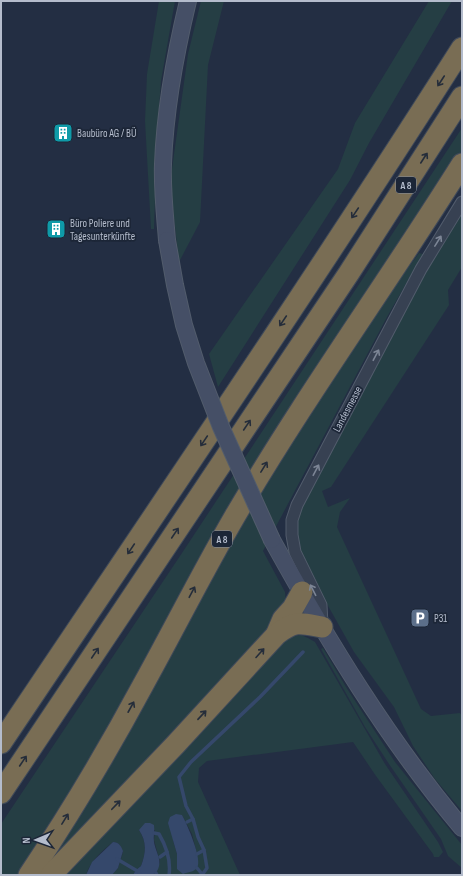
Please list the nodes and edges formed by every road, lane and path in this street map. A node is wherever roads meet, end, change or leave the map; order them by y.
1 (188, 1) edge
2 (462, 48) edge
3 (462, 97) edge
4 (462, 164) edge
5 (462, 202) edge
6 (302, 592) junction
7 (322, 627) junction
8 (277, 634) junction
9 (1, 743) edge
10 (1, 793) edge
11 (462, 828) edge
12 (29, 875) edge
13 (51, 875) edge

1 - 6 main road, bridge
2 -> 9 highway, A 8
10 -> 3 highway, A 8
12 -> 4 highway, A 8
7 -> 5 street, Landesmesse
6 - 7 main road
6 - 8 highway
7 - 8 highway
7 - 11 main road
13 -> 8 highway

